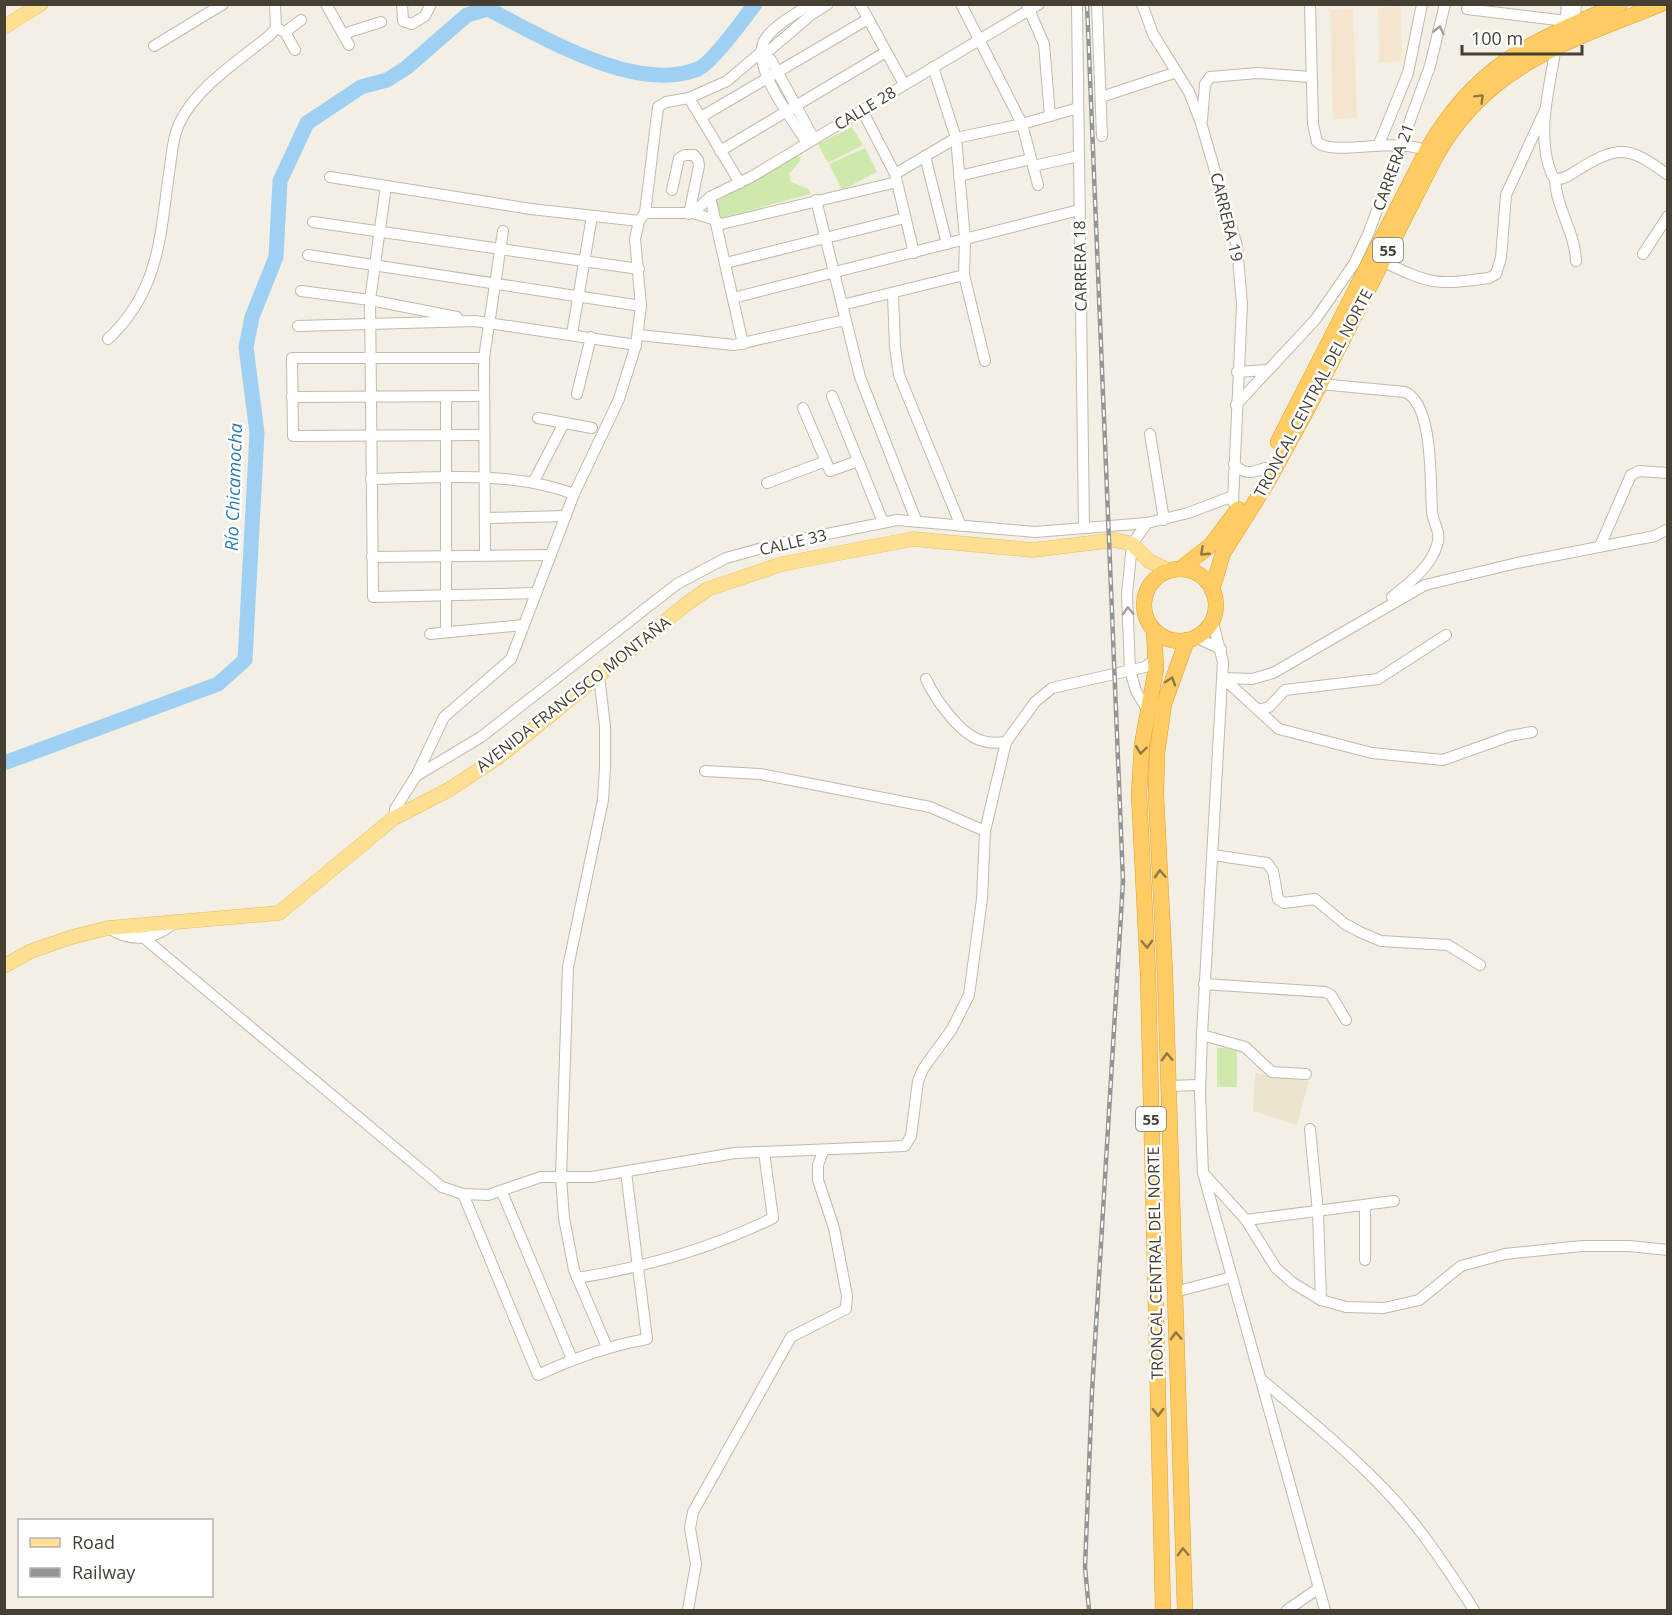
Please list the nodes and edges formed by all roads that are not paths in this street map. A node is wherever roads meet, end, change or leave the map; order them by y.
1 (41, 4) edge
2 (223, 4) edge
3 (326, 4) edge
4 (402, 4) edge
5 (431, 4) edge
6 (811, 4) edge
7 (828, 4) edge
8 (860, 4) edge
9 (961, 4) edge
10 (1077, 4) edge
11 (1097, 4) edge
12 (1142, 4) edge
13 (1310, 4) edge
14 (1422, 4) edge
15 (1445, 4) edge
16 (1567, 4) edge
17 (1576, 4) edge
18 (1620, 4) edge
19 (1661, 4) edge
20 (276, 5) edge
21 (1032, 6) edge
22 (1467, 9) dead end
23 (794, 15) edge
24 (868, 19) junction
25 (301, 20) dead end
26 (381, 22) dead end
27 (1570, 23) junction
28 (4, 27) edge
29 (281, 30) junction
30 (343, 34) junction
31 (979, 39) junction
32 (349, 45) dead end
33 (154, 46) dead end
34 (1556, 46) junction
35 (295, 50) dead end
36 (886, 52) junction
37 (760, 54) junction
38 (933, 66) junction
39 (1177, 72) junction
40 (778, 73) junction
41 (1311, 77) junction
42 (768, 79) junction
43 (904, 84) junction
44 (1101, 97) junction
45 (689, 98) junction
46 (792, 108) junction
47 (1078, 108) junction
48 (862, 110) junction
49 (1545, 110) junction
50 (1050, 116) junction
51 (700, 117) junction
52 (1201, 123) junction
53 (1022, 124) junction
54 (1102, 136) dead end
55 (956, 138) junction
56 (811, 141) junction
57 (1379, 144) junction
58 (1400, 145) junction
59 (720, 151) junction
60 (1432, 153) junction
61 (925, 156) junction
62 (1079, 156) junction
63 (1032, 163) junction
64 (1668, 175) edge
65 (959, 176) junction
66 (330, 177) dead end
67 (896, 178) junction
68 (1555, 179) junction
69 (740, 183) junction
70 (1038, 185) dead end
71 (386, 186) junction
72 (672, 190) dead end
73 (711, 197) junction
74 (816, 200) junction
75 (1079, 210) junction
76 (691, 214) junction
77 (592, 216) junction
78 (1668, 216) edge
79 (642, 217) junction
80 (905, 218) junction
81 (313, 222) dead end
82 (717, 222) junction
83 (380, 231) junction
84 (504, 231) dead end
85 (825, 238) junction
86 (965, 239) junction
87 (947, 244) junction
88 (500, 249) junction
89 (914, 253) junction
90 (1642, 254) dead end
91 (308, 255) dead end
92 (585, 261) junction
93 (1382, 261) junction
94 (1576, 261) dead end
95 (726, 263) junction
96 (375, 266) junction
97 (639, 268) junction
98 (835, 273) junction
99 (964, 275) junction
100 (494, 284) junction
101 (301, 291) dead end
102 (893, 294) junction
103 (579, 297) junction
104 (733, 298) junction
105 (370, 300) junction
106 (842, 305) junction
107 (641, 306) junction
108 (845, 320) junction
109 (475, 321) junction
110 (488, 322) junction
111 (370, 324) junction
112 (298, 326) dead end
113 (572, 334) junction
114 (591, 337) junction
115 (108, 339) dead end
116 (638, 340) junction
117 (742, 344) junction
118 (370, 358) junction
119 (484, 358) junction
120 (985, 361) dead end
121 (1267, 370) junction
122 (1237, 372) junction
123 (1320, 384) junction
124 (577, 394) dead end
125 (484, 396) junction
126 (832, 396) dead end
127 (292, 397) junction
128 (371, 397) junction
129 (446, 397) junction
130 (1236, 405) junction
131 (803, 408) dead end
132 (538, 418) dead end
133 (564, 423) junction
134 (592, 428) dead end
135 (1150, 434) dead end
136 (446, 435) junction
137 (484, 435) junction
138 (371, 436) junction
139 (826, 460) junction
140 (858, 461) junction
141 (1234, 464) junction
142 (1265, 468) junction
143 (1668, 473) edge
144 (485, 477) junction
145 (446, 478) junction
146 (371, 479) junction
147 (534, 481) junction
148 (767, 483) dead end
149 (574, 494) junction
150 (1233, 496) junction
151 (566, 516) junction
152 (1233, 517) junction
153 (485, 518) junction
154 (916, 520) junction
155 (1164, 520) junction
156 (883, 522) junction
157 (1147, 523) junction
158 (961, 526) junction
159 (1084, 528) junction
160 (1668, 529) edge
161 (1132, 544) junction
162 (1600, 546) junction
163 (485, 554) junction
164 (446, 555) junction
165 (550, 555) junction
166 (372, 557) junction
167 (1175, 570) junction
168 (1212, 590) junction
169 (536, 593) junction
170 (446, 595) junction
171 (1371, 616) junction
172 (1212, 619) junction
173 (523, 625) junction
174 (1154, 630) junction
175 (446, 632) junction
176 (430, 634) dead end
177 (1446, 635) dead end
178 (1191, 639) junction
179 (1221, 649) junction
180 (1157, 658) junction
181 (1130, 670) junction
182 (599, 676) junction
183 (1223, 678) junction
184 (926, 679) dead end
185 (1258, 710) junction
186 (1148, 711) junction
187 (1532, 732) dead end
188 (1006, 742) junction
189 (705, 771) dead end
190 (416, 776) junction
191 (394, 818) junction
192 (985, 831) junction
193 (1213, 855) junction
194 (174, 923) junction
195 (108, 928) junction
196 (144, 938) junction
197 (1480, 965) dead end
198 (4, 966) edge
199 (1204, 984) junction
200 (1346, 1020) dead end
201 (1202, 1035) junction
202 (1306, 1074) dead end
203 (1200, 1085) junction
204 (1168, 1086) junction
205 (1310, 1129) dead end
206 (823, 1151) junction
207 (764, 1152) junction
208 (626, 1172) junction
209 (1203, 1173) junction
210 (561, 1177) junction
211 (502, 1192) junction
212 (463, 1194) junction
213 (1394, 1201) dead end
214 (1233, 1204) junction
215 (1365, 1205) junction
216 (1214, 1211) junction
217 (1318, 1212) junction
218 (1246, 1220) junction
219 (1668, 1250) edge
220 (1365, 1260) dead end
221 (638, 1268) junction
222 (1232, 1277) junction
223 (577, 1278) junction
224 (1175, 1292) junction
225 (1321, 1300) junction
226 (607, 1347) junction
227 (572, 1359) junction
228 (1260, 1379) junction
229 (1319, 1588) junction
230 (688, 1611) edge
231 (1163, 1611) edge
232 (1185, 1611) edge
233 (1287, 1611) edge
234 (1325, 1611) edge
235 (1474, 1611) edge

1 - 28 main road
2 - 33 street
3 - 30 street
4 - 5 street
6 - 23 street
7 - 23 street
8 - 24 street
9 - 31 street
10 - 47 street, CARRERA 18
11 - 44 street
12 - 39 street, CARRERA 19
13 - 41 street
14 - 57 street
58 -> 15 street, CARRERA 21
16 - 27 street
17 - 27 street
18 - 27 highway, TRONCAL CENTRAL DEL NORTE / 55
19 - 34 highway, TRONCAL CENTRAL DEL NORTE / 55
20 - 29 street
21 - 31 street, CALLE 28
21 - 50 street
22 - 27 street
23 - 37 street
24 - 36 street
24 - 40 street
25 - 29 street
26 - 30 street
27 - 60 highway, TRONCAL CENTRAL DEL NORTE / 55
29 - 35 street
29 - 115 street
30 - 32 street
31 - 38 street, CALLE 28
31 - 53 street
34 - 49 street
60 -> 34 highway, TRONCAL CENTRAL DEL NORTE / 55
36 - 43 street
36 - 46 street
37 - 40 street
37 - 42 street
37 - 45 street
38 - 43 street, CALLE 28
38 - 55 street
39 - 44 street
39 - 52 street, CARRERA 19
40 - 42 street
40 - 46 street
41 - 52 street
41 - 57 street
42 - 46 street
42 - 51 street
43 - 48 street, CALLE 28
44 - 54 street
45 - 51 street
45 - 79 street
46 - 56 street
46 - 59 street
47 - 50 street
47 - 62 street, CARRERA 18
48 - 56 street, CALLE 28
48 - 67 street
49 - 68 street
49 - 93 street
50 - 53 street
51 - 59 street
52 - 122 street, CARRERA 19
53 - 55 street
53 - 63 street
55 - 61 street
55 - 65 street
56 - 69 street, CALLE 28
57 - 58 street
58 - 60 street
58 - 121 street, CARRERA 21
59 - 69 street
60 - 93 highway, TRONCAL CENTRAL DEL NORTE / 55
60 - 142 highway, TRONCAL CENTRAL DEL NORTE / 55
61 - 67 street
61 - 87 street
62 - 63 street
62 - 75 street, CARRERA 18
63 - 65 street
63 - 70 street
64 - 68 street
65 - 86 street
66 - 71 street
67 - 74 street
67 - 80 street
68 - 94 street
69 - 73 street, CALLE 28
71 - 77 street
71 - 83 street
72 - 76 street
73 - 76 street, CALLE 28
73 - 82 street
74 - 82 street
74 - 85 street
75 - 86 street
75 - 159 street, CARRERA 18
76 - 79 street
76 - 82 street
77 - 79 street
77 - 92 street
78 - 90 street
79 - 97 street
80 - 85 street
80 - 89 street
81 - 83 street
82 - 95 street
83 - 88 street
83 - 96 street
84 - 88 street
85 - 95 street
85 - 98 street
86 - 87 street
86 - 99 street
87 - 89 street
88 - 92 street
88 - 100 street
89 - 98 street
91 - 96 street
92 - 97 street
92 - 103 street
93 - 123 highway, TRONCAL CENTRAL DEL NORTE / 55
95 - 104 street
96 - 100 street
96 - 105 street
97 - 107 street
98 - 104 street
98 - 106 street
99 - 102 street
99 - 120 street
100 - 103 street
100 - 110 street
101 - 105 street
102 - 106 street
102 - 158 street
103 - 107 street
103 - 113 street
104 - 117 street
105 - 109 street
105 - 111 street
106 - 108 street
107 - 116 street
108 - 117 street
108 - 154 street
109 - 110 street
109 - 111 street
110 - 113 street
110 - 119 street
111 - 112 street
111 - 118 street
113 - 114 street
114 - 116 street
114 - 124 street
116 - 117 street
116 - 149 street
118 - 119 street
118 - 127 street
118 - 128 street
119 - 125 street
121 - 122 street
121 - 130 street, CARRERA 21
122 - 130 street, CARRERA 19
123 - 168 highway, TRONCAL CENTRAL DEL NORTE / 55
123 - 171 street
125 - 129 street
125 - 137 street
126 - 140 street
127 - 128 street
127 - 138 street
128 - 129 street
128 - 138 street
129 - 136 street
130 - 141 street, CARRERA 19
131 - 139 street
132 - 133 street
133 - 134 street
133 - 147 street
135 - 155 street
136 - 137 street
136 - 138 street
136 - 145 street
137 - 144 street
138 - 146 street
139 - 140 street
139 - 148 street
140 - 156 street
141 - 142 street
141 - 150 street, CARRERA 19
142 - 152 highway, TRONCAL CENTRAL DEL NORTE / 55
143 - 162 street
144 - 145 street
144 - 147 street
144 - 153 street
145 - 146 street
145 - 164 street
146 - 166 street
147 - 149 street
149 - 151 street
150 - 152 street, CARRERA 19
150 - 155 street, CALLE 33
151 - 153 street
151 - 165 street
152 -> 167 highway, TRONCAL CENTRAL DEL NORTE / 55
153 - 163 street
154 - 156 street, CALLE 33
154 - 158 street, CALLE 33
155 - 157 street, CALLE 33
156 - 190 street, CALLE 33
157 - 159 street, CALLE 33
157 - 161 street
158 - 159 street, CALLE 33
160 - 162 street
161 - 167 main road
181 -> 161 street
161 - 182 main road, AVENIDA FRANCISCO MONTAÑA
162 - 171 street
163 - 164 street
163 - 165 street
164 - 166 street
164 - 170 street
165 - 169 street
166 - 170 street
167 - 168 highway
167 - 174 highway, 55
168 - 172 highway, 55
169 - 170 street
169 - 173 street
170 - 175 street
171 - 183 street
172 - 178 highway, 55
172 - 179 street
173 - 175 street
173 - 190 street
174 - 178 highway
174 - 180 highway, TRONCAL CENTRAL DEL NORTE / 55
175 - 176 street
177 - 185 street
178 - 179 street
204 -> 178 highway, TRONCAL CENTRAL DEL NORTE / 55
179 - 183 street
180 - 181 street
180 - 186 highway, TRONCAL CENTRAL DEL NORTE / 55
181 - 186 street
181 - 188 street
182 - 191 main road, AVENIDA FRANCISCO MONTAÑA
182 - 210 street
183 - 185 street
183 - 193 street
184 - 188 street
185 - 187 street
186 -> 231 highway, TRONCAL CENTRAL DEL NORTE / 55
188 - 192 street
189 - 192 street
190 - 191 street
191 - 194 main road, AVENIDA FRANCISCO MONTAÑA
192 - 206 street
193 - 197 street
193 - 199 street
194 - 195 main road, AVENIDA FRANCISCO MONTAÑA
194 - 196 street
195 - 196 street
195 - 198 main road, AVENIDA FRANCISCO MONTAÑA
196 - 212 street
199 - 200 street
199 - 201 street
201 - 202 street
201 - 203 street
203 - 204 street
203 - 209 street
204 - 224 highway, TRONCAL CENTRAL DEL NORTE / 55
205 - 217 street
206 - 207 street
206 - 230 street
207 - 208 street
207 - 221 street
208 - 210 street
208 - 221 street
209 - 214 street
209 - 216 street
210 - 211 street
210 - 223 street
211 - 212 street
211 - 227 street
212 - 227 street
213 - 215 street
214 - 216 street
214 - 218 street
215 - 217 street
215 - 220 street
216 - 222 street
217 - 218 street
217 - 225 street
218 - 225 street
219 - 225 street
221 - 223 street
221 - 226 street
222 - 224 street
222 - 228 street
223 - 226 street
232 -> 224 highway, TRONCAL CENTRAL DEL NORTE / 55
226 - 227 street
228 - 229 street
228 - 235 street
229 - 233 street
229 - 234 street

